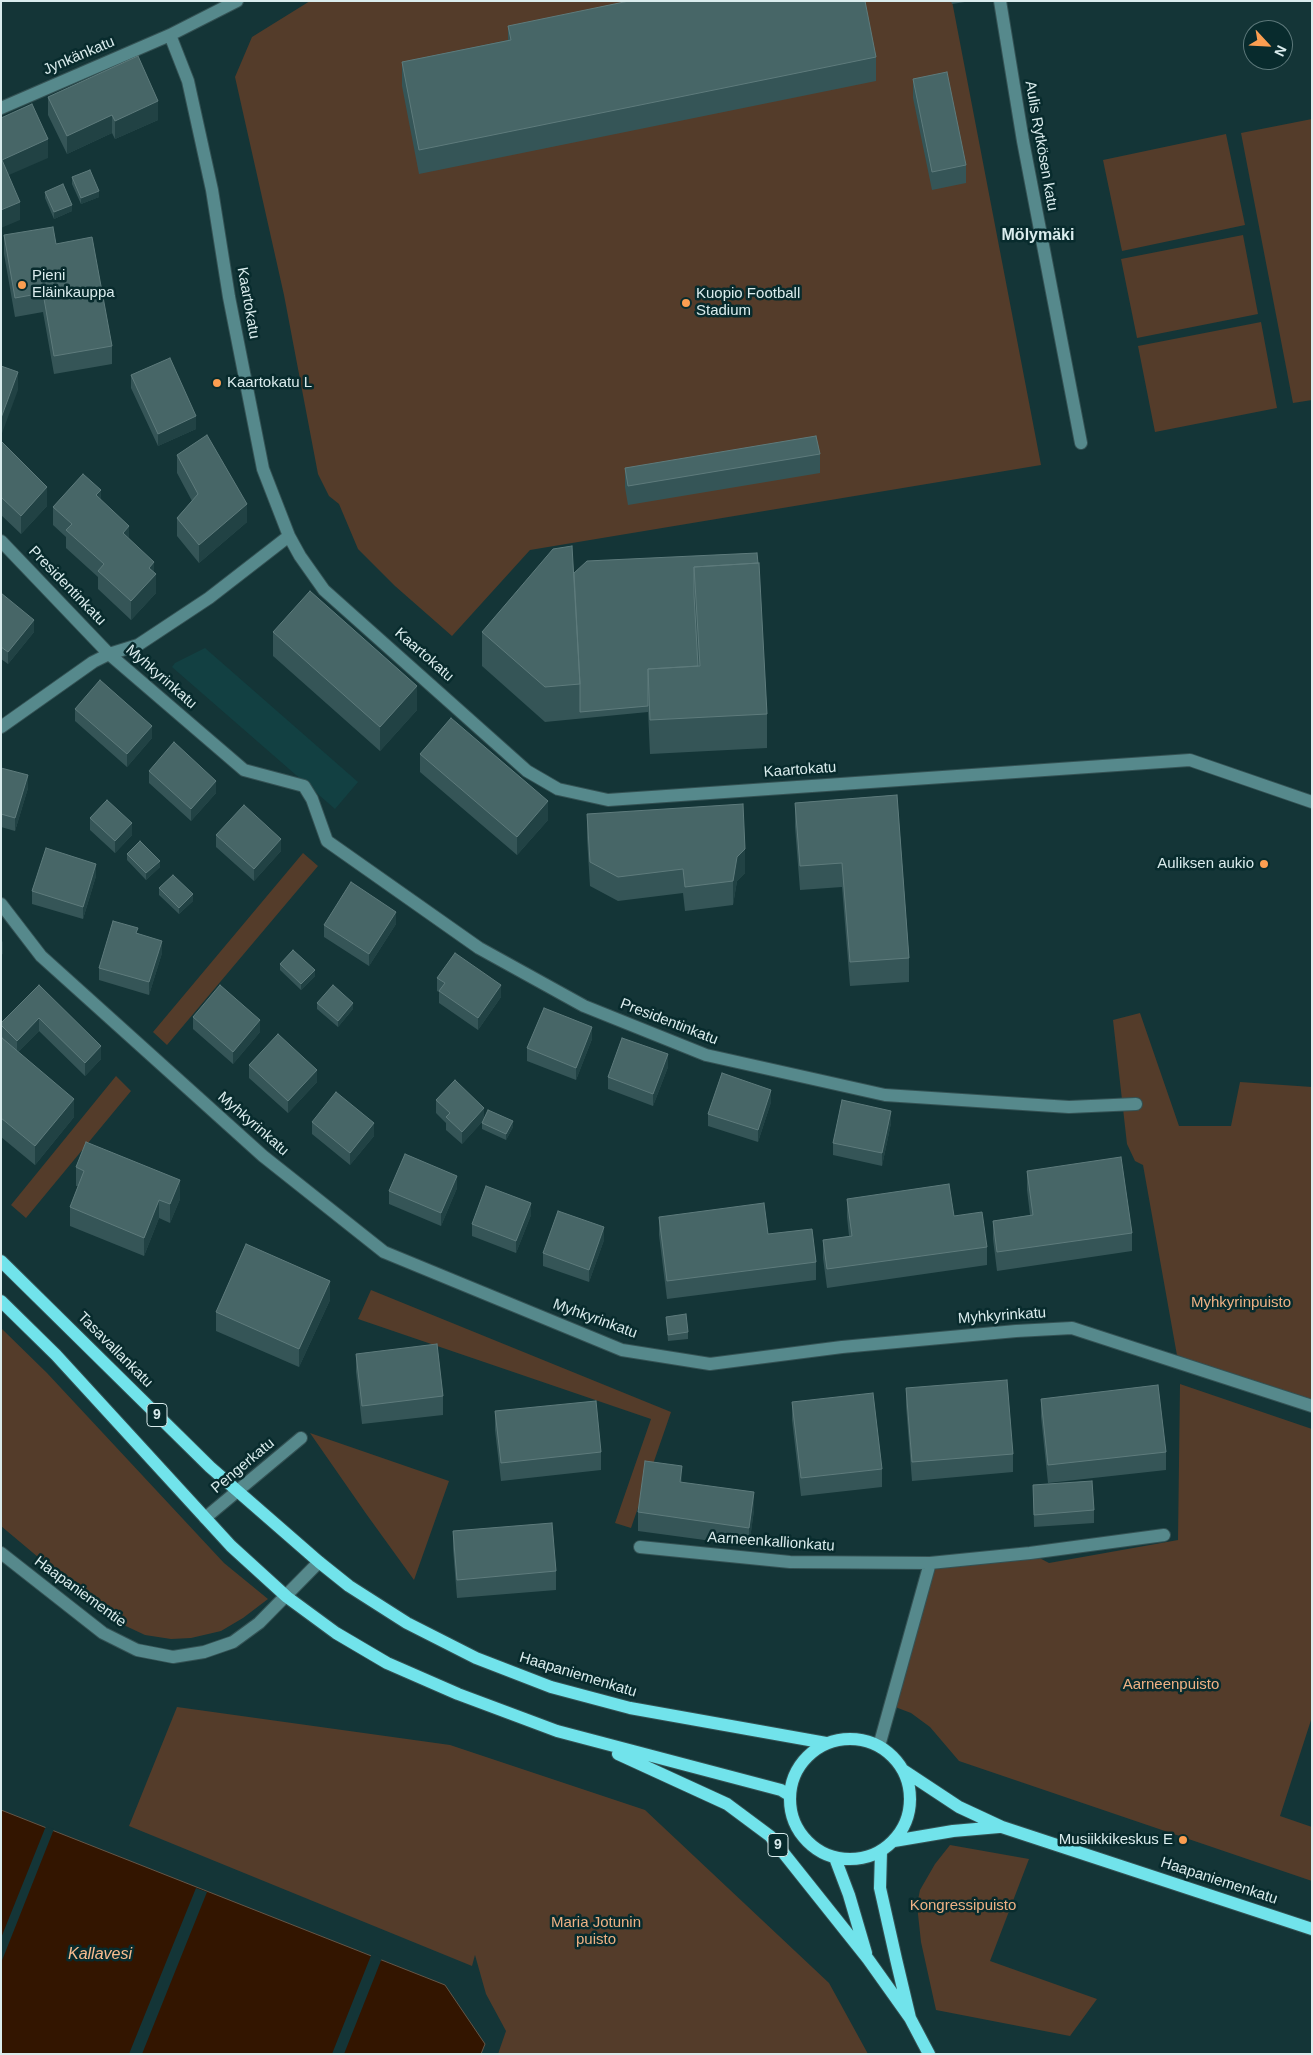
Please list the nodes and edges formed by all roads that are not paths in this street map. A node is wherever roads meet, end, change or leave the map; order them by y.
1 (237, 1) edge
2 (1000, 1) edge
3 (170, 36) junction
4 (1, 108) edge
5 (1081, 444) dead end
6 (289, 536) junction
7 (1, 541) edge
8 (109, 654) junction
9 (1, 727) edge
10 (304, 786) joint
11 (1312, 802) edge
12 (1, 904) edge
13 (1136, 1104) dead end
14 (1, 1260) edge
15 (1, 1301) edge
16 (1312, 1406) edge
17 (301, 1438) dead end
18 (238, 1491) junction
19 (205, 1518) junction
20 (1164, 1535) dead end
21 (640, 1547) dead end
22 (1, 1553) edge
23 (319, 1562) junction
24 (930, 1563) junction
25 (287, 1597) junction
26 (589, 1740) junction
27 (826, 1744) junction
28 (879, 1746) junction
29 (903, 1770) junction
30 (789, 1795) junction
31 (1002, 1827) junction
32 (894, 1841) junction
33 (882, 1851) junction
34 (835, 1858) junction
35 (1312, 1929) edge
36 (868, 1959) junction
37 (910, 2018) junction
38 (928, 2054) edge

1 - 3 street
2 - 5 street, Aulis Rytkösen katu
3 - 4 street, Jynkänkatu
3 - 6 street, Kaartokatu
6 - 8 street
6 - 11 street, Kaartokatu
7 - 8 street, Presidentinkatu
8 - 9 street, Myhkyrinkatu
8 - 10 street, Myhkyrinkatu
10 - 13 street, Presidentinkatu
12 - 16 street, Myhkyrinkatu
14 - 18 main road, Tasavallankatu / 9
15 - 19 main road, 9
17 - 18 street, Pengerkatu
18 - 19 street, Pengerkatu
18 - 23 main road, Tasavallankatu / 9
19 - 25 main road, 9
20 - 24 street, Aarneenkallionkatu
21 - 24 street, Aarneenkallionkatu
22 - 25 street, Haapaniementie
23 - 25 street, Haapaniementie
23 - 27 main road, Haapaniemenkatu / 9
24 - 28 street
25 - 26 main road, 9
26 - 30 main road, 9
26 - 36 main road, 9
27 - 28 main road, 9
27 - 30 main road, 9
28 - 29 main road, 9
29 - 31 main road, Haapaniemenkatu
29 - 32 main road, 9
30 - 34 main road, 9
31 - 32 main road, Haapaniemenkatu
31 - 35 main road, Haapaniemenkatu
32 - 33 main road, 9
33 - 34 main road, 9
33 - 37 main road, 9
34 - 36 main road, 9
36 - 37 main road, 9
37 - 38 main road, 9

